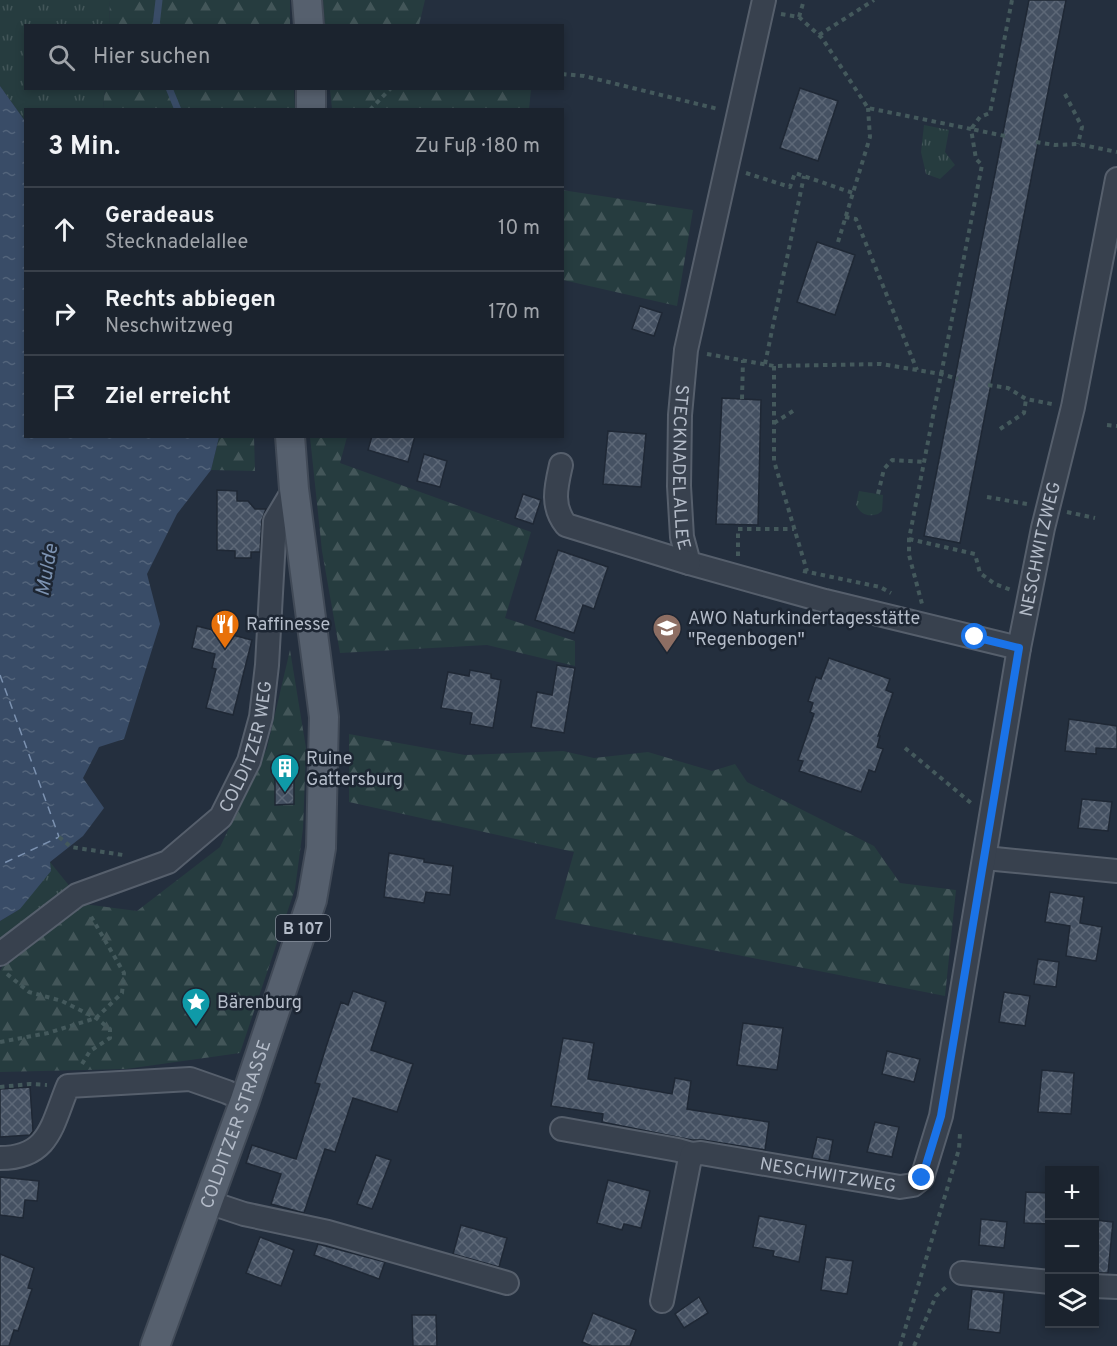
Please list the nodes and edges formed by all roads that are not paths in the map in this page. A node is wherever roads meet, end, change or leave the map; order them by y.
1 (307, 0) edge
2 (763, 5) edge
3 (309, 24) edge
4 (311, 90) edge
5 (311, 108) edge
6 (1117, 179) edge
7 (290, 438) edge
8 (561, 465) dead end
9 (294, 489) junction
10 (689, 563) junction
11 (1019, 648) junction
12 (985, 858) junction
13 (1117, 871) edge
14 (0, 954) edge
15 (245, 1100) junction
16 (562, 1129) dead end
17 (692, 1154) junction
18 (0, 1158) edge
19 (208, 1202) junction
20 (962, 1273) dead end
21 (1045, 1281) edge
22 (507, 1283) dead end
23 (1099, 1286) edge
24 (1117, 1287) edge
25 (662, 1301) dead end
26 (155, 1346) edge

1 - 3 main road
2 - 10 street, STECKNADELALLEE
4 - 5 main road
6 - 11 street, NESCHWITZWEG
7 - 9 main road, COLDITZER STRASSE / B 107
8 - 10 street
9 - 14 street, COLDITZER WEG
9 - 15 main road, COLDITZER STRASSE / B 107
10 - 11 street, STECKNADELALLEE
11 - 12 street, NESCHWITZWEG
12 - 13 street
12 - 17 street, NESCHWITZWEG
15 - 18 street
15 - 19 main road, COLDITZER STRASSE / B 107
16 - 17 street
17 - 25 street
19 - 22 street
19 - 26 main road, COLDITZER STRASSE / B 107
20 - 21 street
23 - 24 street

